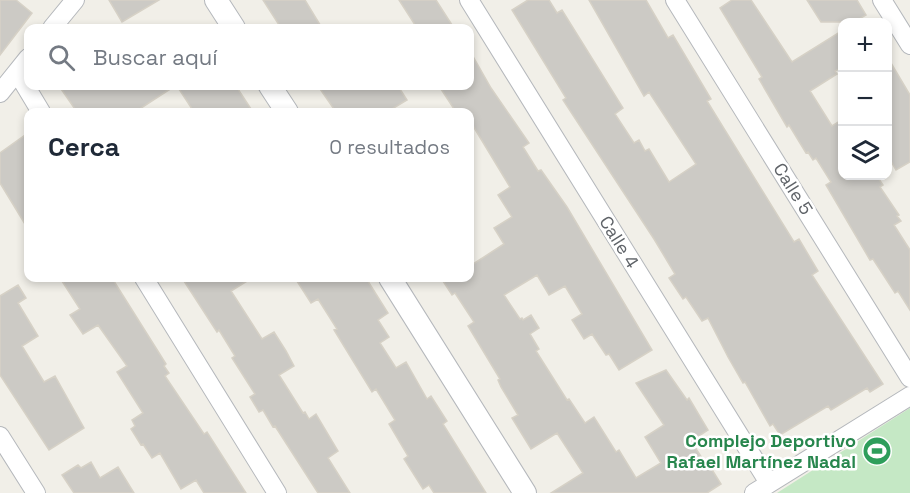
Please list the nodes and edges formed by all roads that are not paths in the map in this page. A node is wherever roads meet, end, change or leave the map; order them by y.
1 (75, 0) edge
2 (216, 0) edge
3 (469, 0) edge
4 (675, 0) edge
5 (882, 0) edge
6 (55, 24) edge
7 (231, 24) edge
8 (910, 45) edge
9 (24, 63) edge
10 (17, 72) junction
11 (24, 84) edge
12 (28, 90) edge
13 (273, 90) edge
14 (0, 93) edge
15 (39, 108) edge
16 (284, 108) edge
17 (146, 282) edge
18 (393, 282) edge
19 (910, 378) edge
20 (910, 396) edge
21 (0, 436) edge
22 (762, 488) edge
23 (36, 493) edge
24 (277, 493) edge
25 (525, 493) edge

1 - 6 street
2 - 7 street
3 - 22 street, Calle 4
4 - 19 street, Calle 5
5 - 8 street
9 - 10 street
10 - 11 street
10 - 14 street
12 - 15 street
13 - 16 street
17 - 24 street
18 - 25 street
20 - 22 street
21 - 23 street

